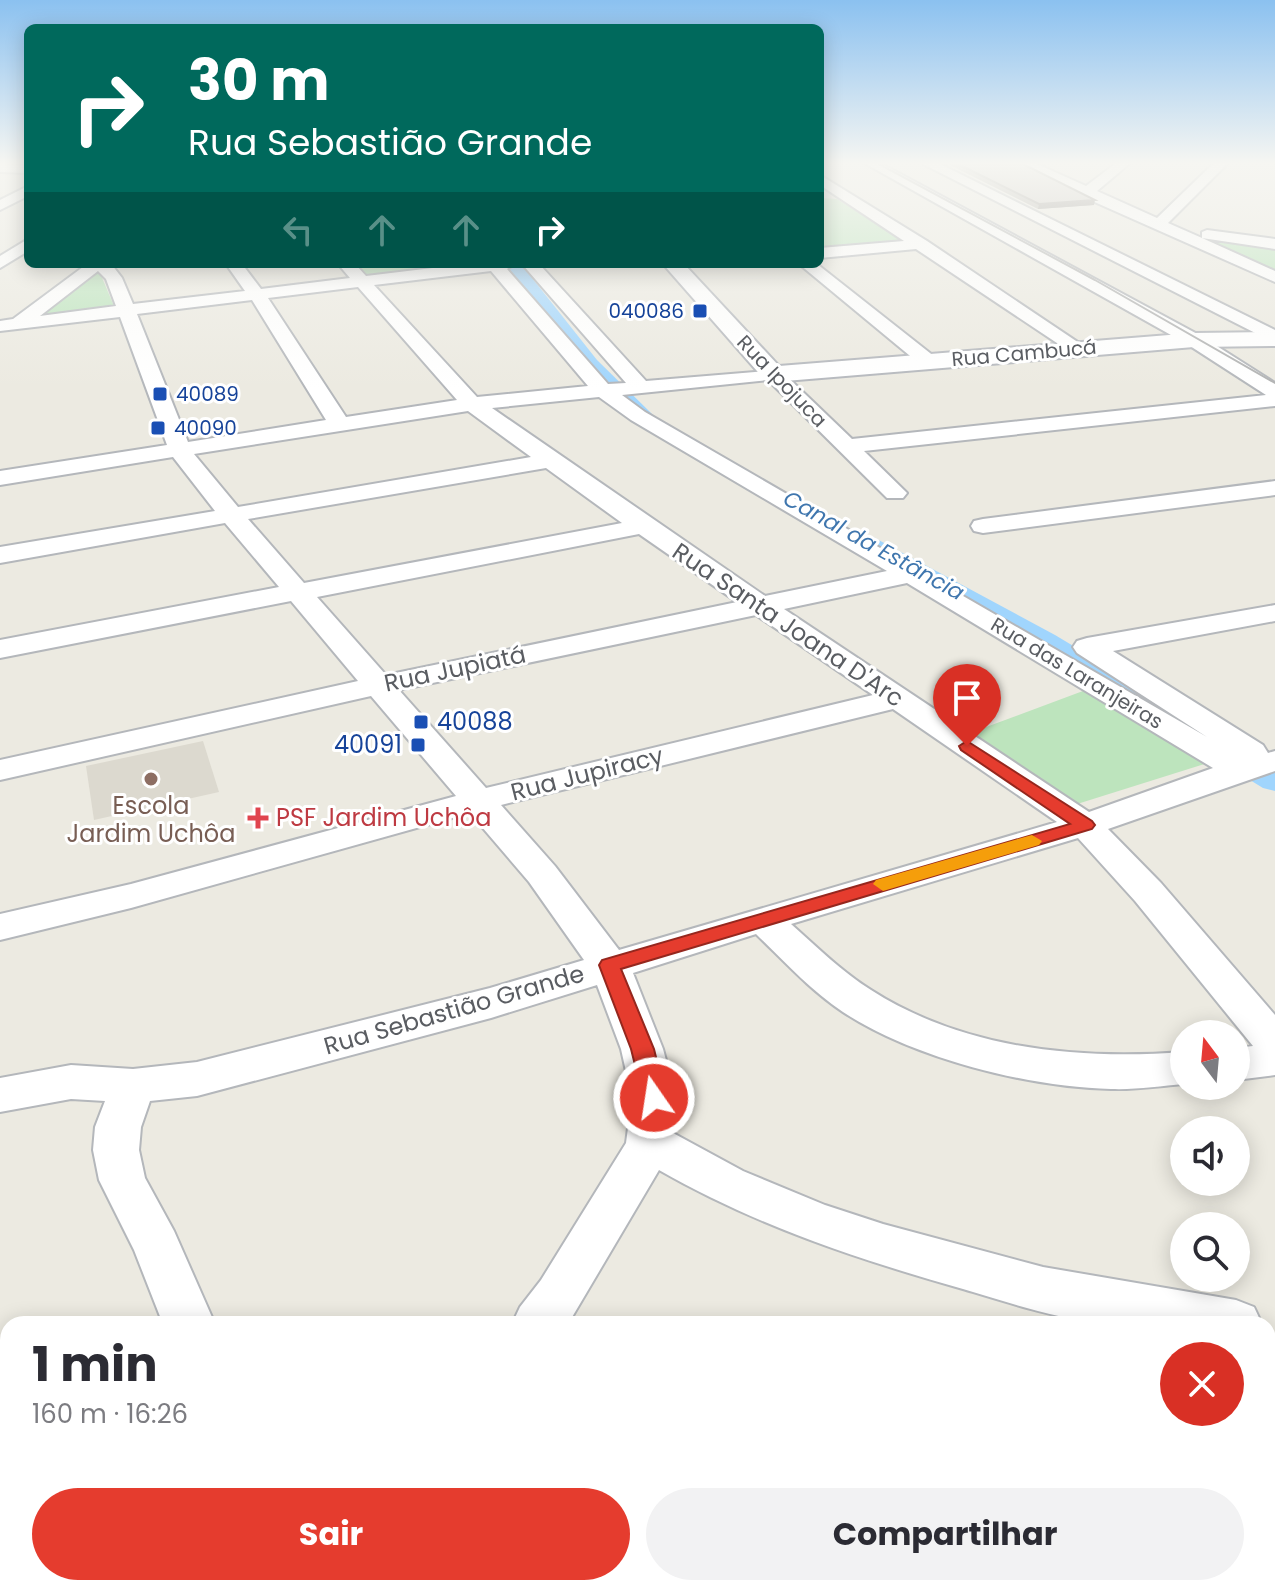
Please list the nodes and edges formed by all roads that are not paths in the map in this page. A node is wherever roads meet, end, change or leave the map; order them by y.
1 (913, 238) edge
2 (1008, 238) edge
3 (1078, 238) edge
4 (1190, 238) edge
5 (922, 244) junction
6 (24, 247) edge
7 (824, 253) edge
8 (0, 263) edge
9 (91, 268) edge
10 (106, 268) edge
11 (237, 268) edge
12 (350, 268) edge
13 (473, 268) edge
14 (503, 268) edge
15 (533, 268) edge
16 (677, 268) edge
17 (812, 268) edge
18 (1275, 277) edge
19 (363, 280) junction
20 (254, 294) junction
21 (126, 310) junction
22 (9, 325) edge
23 (1275, 338) edge
24 (1194, 340) junction
25 (1079, 349) junction
26 (928, 361) junction
27 (773, 374) junction
28 (636, 387) junction
29 (603, 390) junction
30 (1275, 392) edge
31 (1275, 400) edge
32 (472, 404) junction
33 (339, 424) junction
34 (846, 446) junction
35 (180, 451) junction
36 (551, 460) junction
37 (0, 478) edge
38 (1275, 488) edge
39 (895, 493) dead end
40 (233, 517) junction
41 (643, 526) junction
42 (983, 526) dead end
43 (0, 555) edge
44 (911, 574) junction
45 (302, 593) junction
46 (762, 606) junction
47 (1275, 613) edge
48 (0, 649) edge
49 (380, 685) junction
50 (896, 699) junction
51 (1257, 765) edge
52 (0, 770) edge
53 (478, 800) junction
54 (1085, 825) junction
55 (763, 919) junction
56 (0, 927) edge
57 (609, 965) junction
58 (1275, 1043) edge
59 (1275, 1059) edge
60 (1250, 1062) edge
61 (1170, 1069) edge
62 (133, 1086) junction
63 (0, 1095) edge
64 (649, 1142) junction
65 (186, 1316) edge
66 (544, 1316) edge
67 (1191, 1316) edge

1 - 5 street
2 - 24 street
3 - 23 street
4 - 18 street
5 - 7 street
5 - 25 street
6 - 8 street
9 - 22 street
10 - 21 street
11 - 20 street
12 - 19 street, Rua Santa Joana D'Arc
13 - 19 street
14 - 29 street, Rua das Laranjeiras
15 - 28 street
16 - 27 main road, Rua Ipojuca
17 - 26 street
19 - 20 street
19 - 32 street, Rua Santa Joana D'Arc
20 - 21 street
20 - 33 street
21 - 22 street
21 - 35 street
23 - 24 main road, Rua Cambucá
24 - 25 main road, Rua Cambucá
24 - 30 street
25 - 26 main road, Rua Cambucá
26 - 27 main road, Rua Cambucá
27 - 28 street
27 - 34 street, Rua Ipojuca
28 - 29 street
29 - 32 street
29 - 44 street, Rua das Laranjeiras
31 - 34 street
32 - 33 street
32 - 36 street, Rua Santa Joana D'Arc
33 - 35 street
34 - 39 street, Rua Ipojuca
35 - 37 street
35 - 40 street
36 - 40 street
36 - 41 street, Rua Santa Joana D'Arc
38 - 42 street
40 - 43 street
40 - 45 street
41 - 45 street
41 - 46 street, Rua Santa Joana D'Arc
44 - 46 street, Rua Jupiatá
44 - 51 street, Rua das Laranjeiras
45 - 48 street
45 - 49 street
46 - 49 street, Rua Jupiatá
46 - 50 street, Rua Santa Joana D'Arc
47 - 51 street
49 - 52 street, Rua Jupiatá
49 - 53 street
50 - 53 street, Rua Jupiracy
50 - 54 street, Rua Santa Joana D'Arc
51 - 54 street, Rua Sebastião Grande
53 - 56 street, Rua Jupiracy
53 - 57 street
54 - 55 street, Rua Sebastião Grande
54 - 58 street, Rua Santa Joana D'Arc
55 - 57 street, Rua Sebastião Grande
55 - 61 street
57 - 62 street, Rua Sebastião Grande
57 - 64 street
59 - 60 street
62 - 63 street, Rua Sebastião Grande
62 - 65 street
64 - 66 street
64 - 67 street

